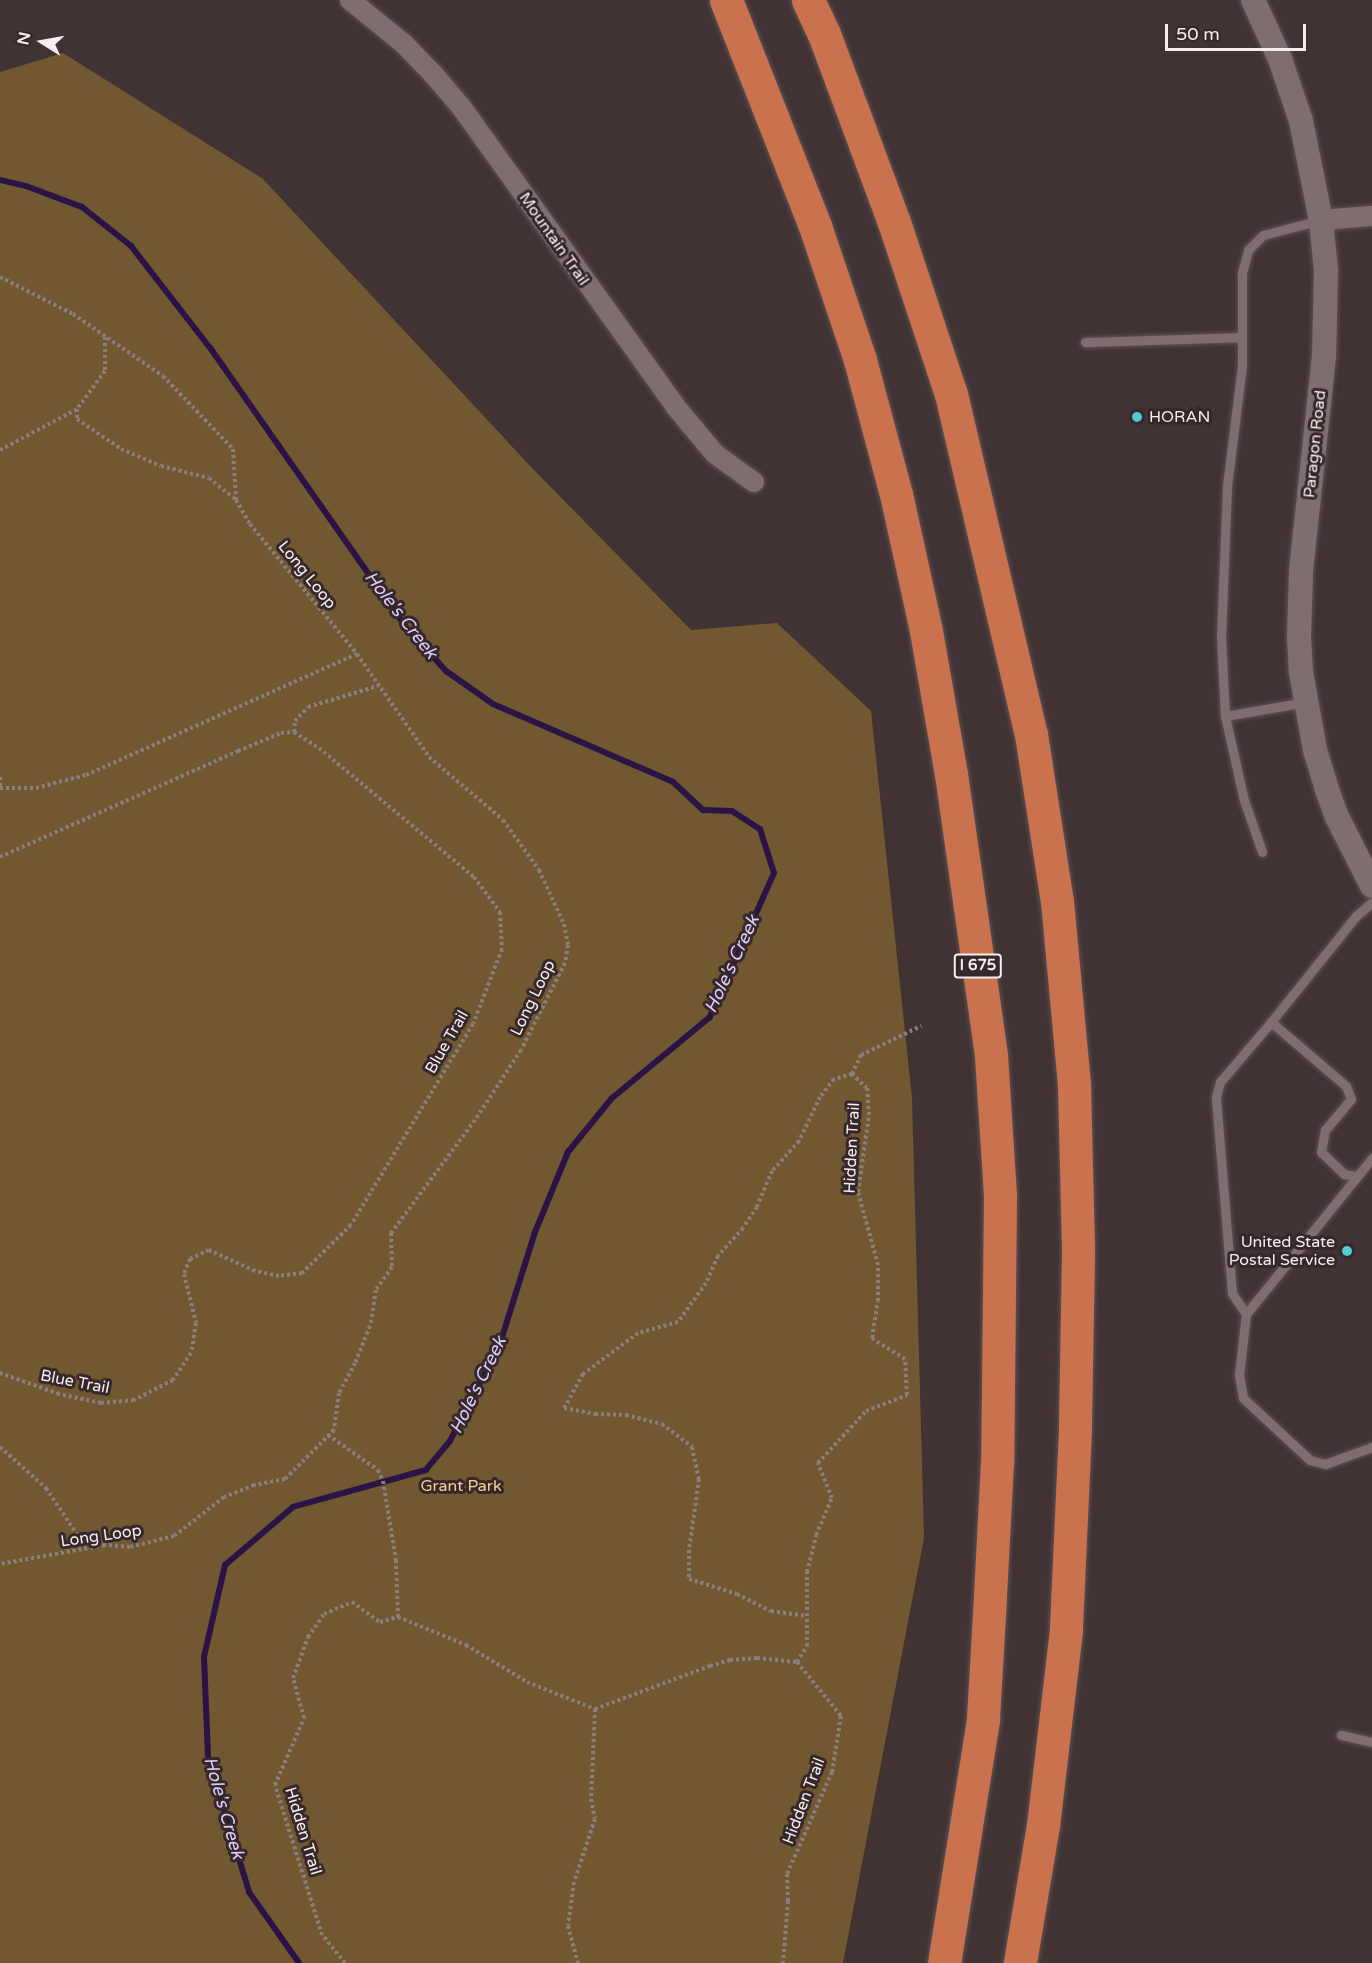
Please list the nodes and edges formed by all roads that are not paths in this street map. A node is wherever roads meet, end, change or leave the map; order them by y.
1 (350, 0) edge
2 (726, 0) edge
3 (808, 0) edge
4 (1253, 0) edge
5 (1372, 216) edge
6 (1322, 220) junction
7 (1242, 337) junction
8 (1084, 342) dead end
9 (754, 482) dead end
10 (1306, 702) junction
11 (1225, 716) junction
12 (1262, 852) dead end
13 (1372, 886) edge
14 (1372, 902) edge
15 (1271, 1022) junction
16 (1372, 1158) edge
17 (1356, 1176) junction
18 (1246, 1314) junction
19 (1372, 1447) edge
20 (1341, 1735) dead end
21 (1372, 1742) edge
22 (944, 1963) edge
23 (1020, 1963) edge

1 - 9 street, Mountain Trail
2 - 22 highway, I 675
3 - 23 highway
4 - 6 street, Paragon Road
5 - 6 street
6 - 7 lane
6 - 10 street, Paragon Road
7 - 8 lane
7 - 11 lane
10 - 11 lane
10 - 13 street, Paragon Road
11 - 12 lane
14 - 15 lane
15 - 17 lane
15 - 18 lane
16 - 17 lane
17 - 18 lane
18 - 19 lane
20 - 21 lane

